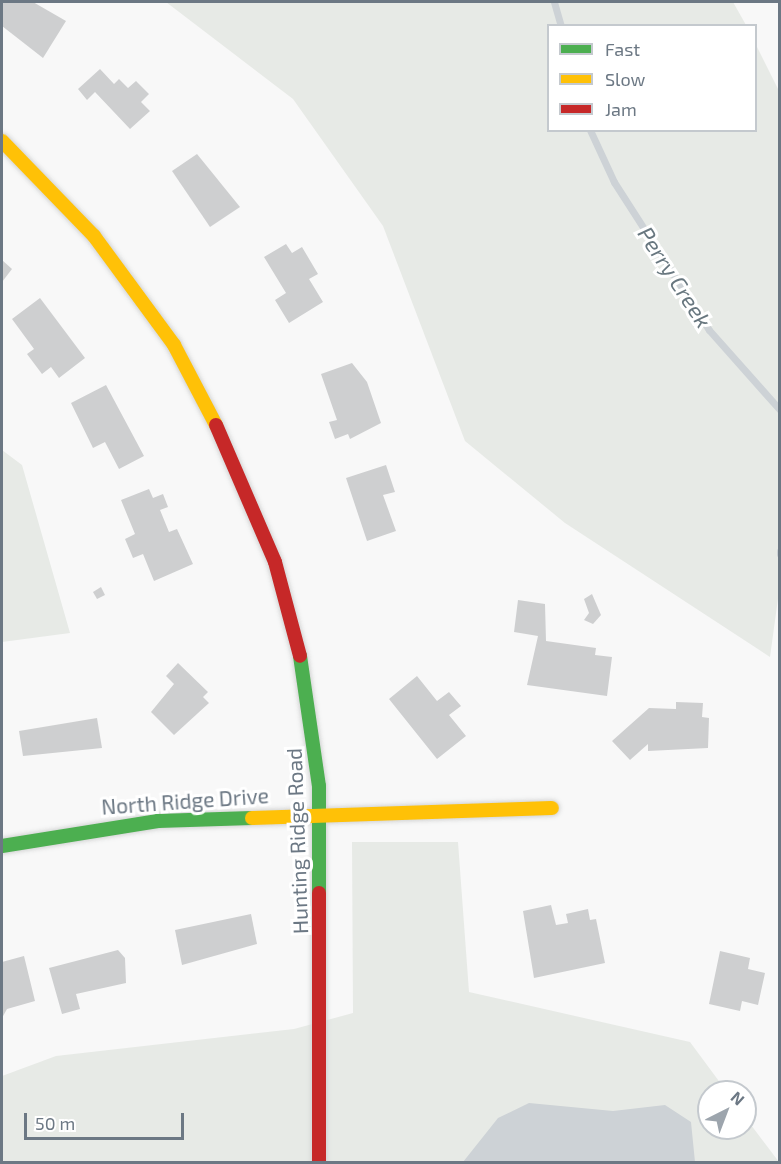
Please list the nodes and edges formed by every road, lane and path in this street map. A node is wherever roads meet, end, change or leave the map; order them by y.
1 (2, 141) edge
2 (552, 808) dead end
3 (321, 815) junction
4 (2, 846) edge
5 (319, 1162) edge

1 - 3 street, Hunting Ridge Road
2 - 3 street, North Ridge Drive
3 - 4 street, North Ridge Drive
3 - 5 street, Hunting Ridge Road

